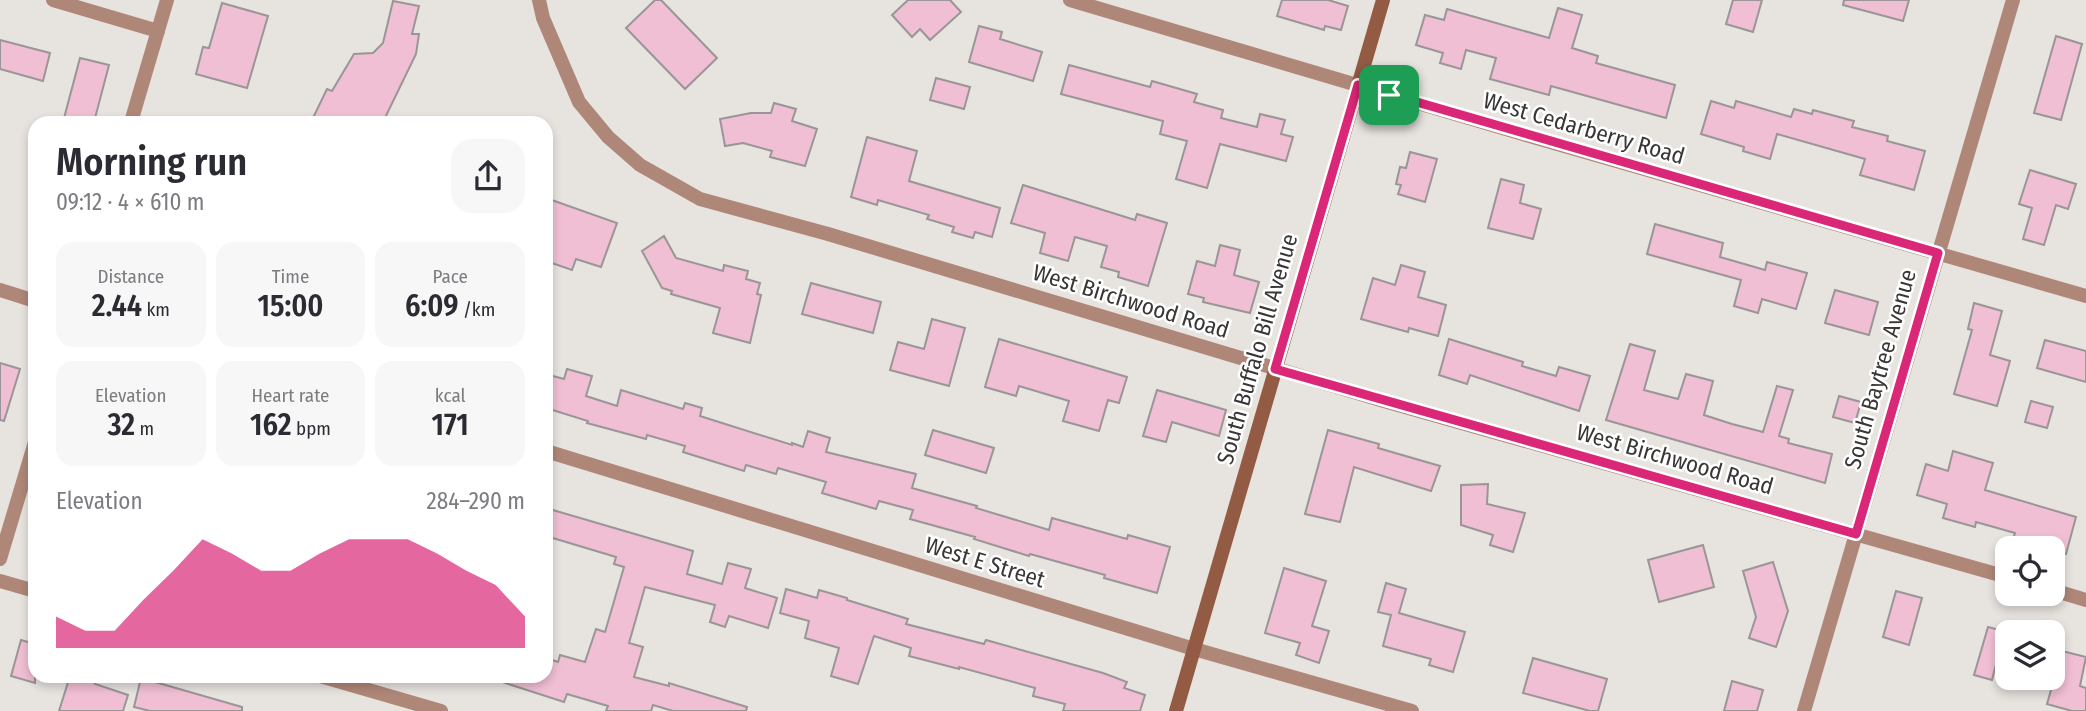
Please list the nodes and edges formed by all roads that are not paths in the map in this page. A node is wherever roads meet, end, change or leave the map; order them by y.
1 (53, 0) edge
2 (167, 0) edge
3 (539, 0) edge
4 (1070, 0) edge
5 (1383, 0) edge
6 (2013, 0) edge
7 (158, 31) junction
8 (1358, 85) junction
9 (133, 116) edge
10 (1938, 253) junction
11 (0, 290) edge
12 (2086, 296) edge
13 (28, 299) edge
14 (1275, 369) junction
15 (553, 454) edge
16 (28, 465) edge
17 (1856, 534) junction
18 (0, 559) edge
19 (1995, 574) edge
20 (0, 581) edge
21 (28, 589) edge
22 (2065, 594) edge
23 (2086, 600) edge
24 (1194, 649) junction
25 (344, 683) edge
26 (440, 711) edge
27 (1176, 711) edge
28 (1412, 711) edge
29 (1804, 711) edge

1 - 7 street
2 - 7 street
3 - 14 street, West Birchwood Road
4 - 8 street, West Cedarberry Road
5 - 8 main road, South Buffalo Bill Avenue
6 - 10 street, South Baytree Avenue
7 - 9 street
8 - 10 street, West Cedarberry Road
8 - 14 main road, South Buffalo Bill Avenue
10 - 12 street, West Cedarberry Road
10 - 17 street, South Baytree Avenue
11 - 13 street
14 - 17 street, West Birchwood Road
14 - 24 main road, South Buffalo Bill Avenue
15 - 24 street, West E Street
16 - 18 street
17 - 19 street, West Birchwood Road
17 - 29 street, South Baytree Avenue
20 - 21 street
22 - 23 street
24 - 27 main road, South Buffalo Bill Avenue
24 - 28 street, West E Street
25 - 26 street

